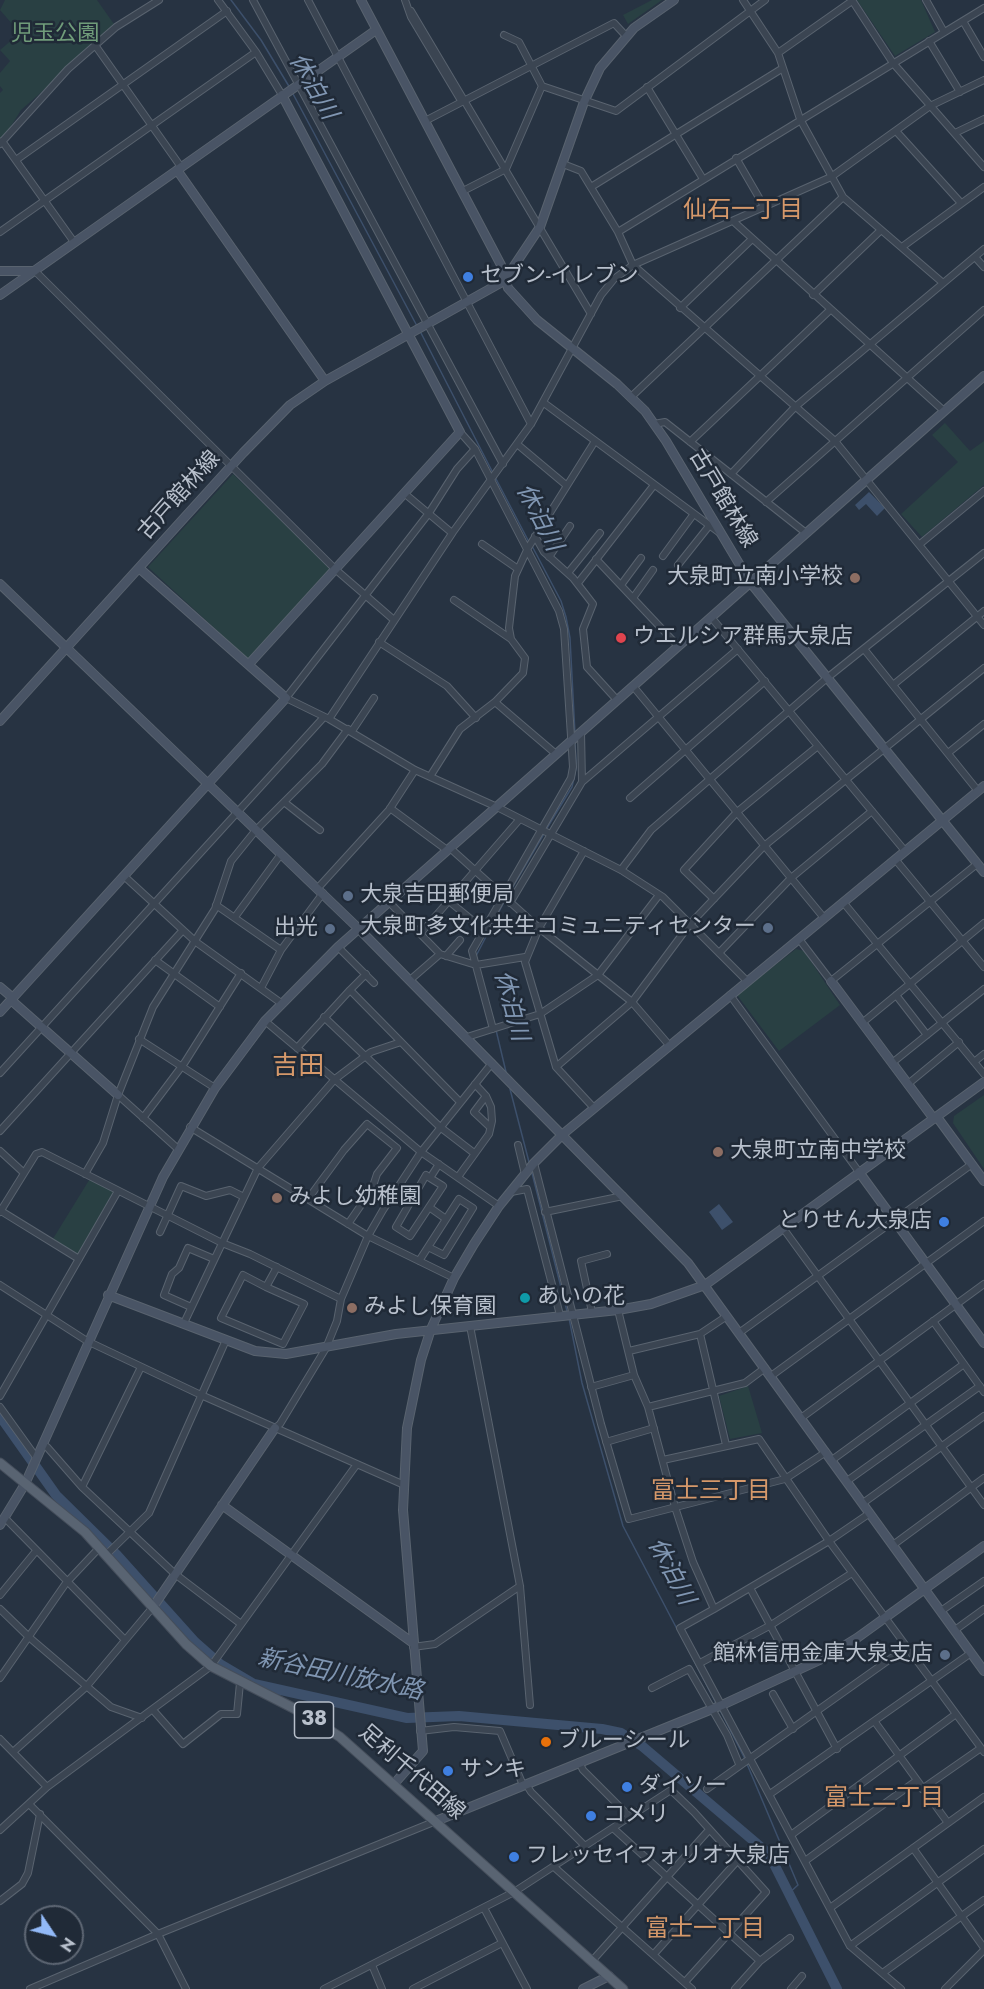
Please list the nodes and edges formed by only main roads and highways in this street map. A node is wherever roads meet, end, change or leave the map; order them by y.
1 (0, 1463) edge
2 (623, 1989) edge

1 - 2 main road, 足利千代田線 / 38

